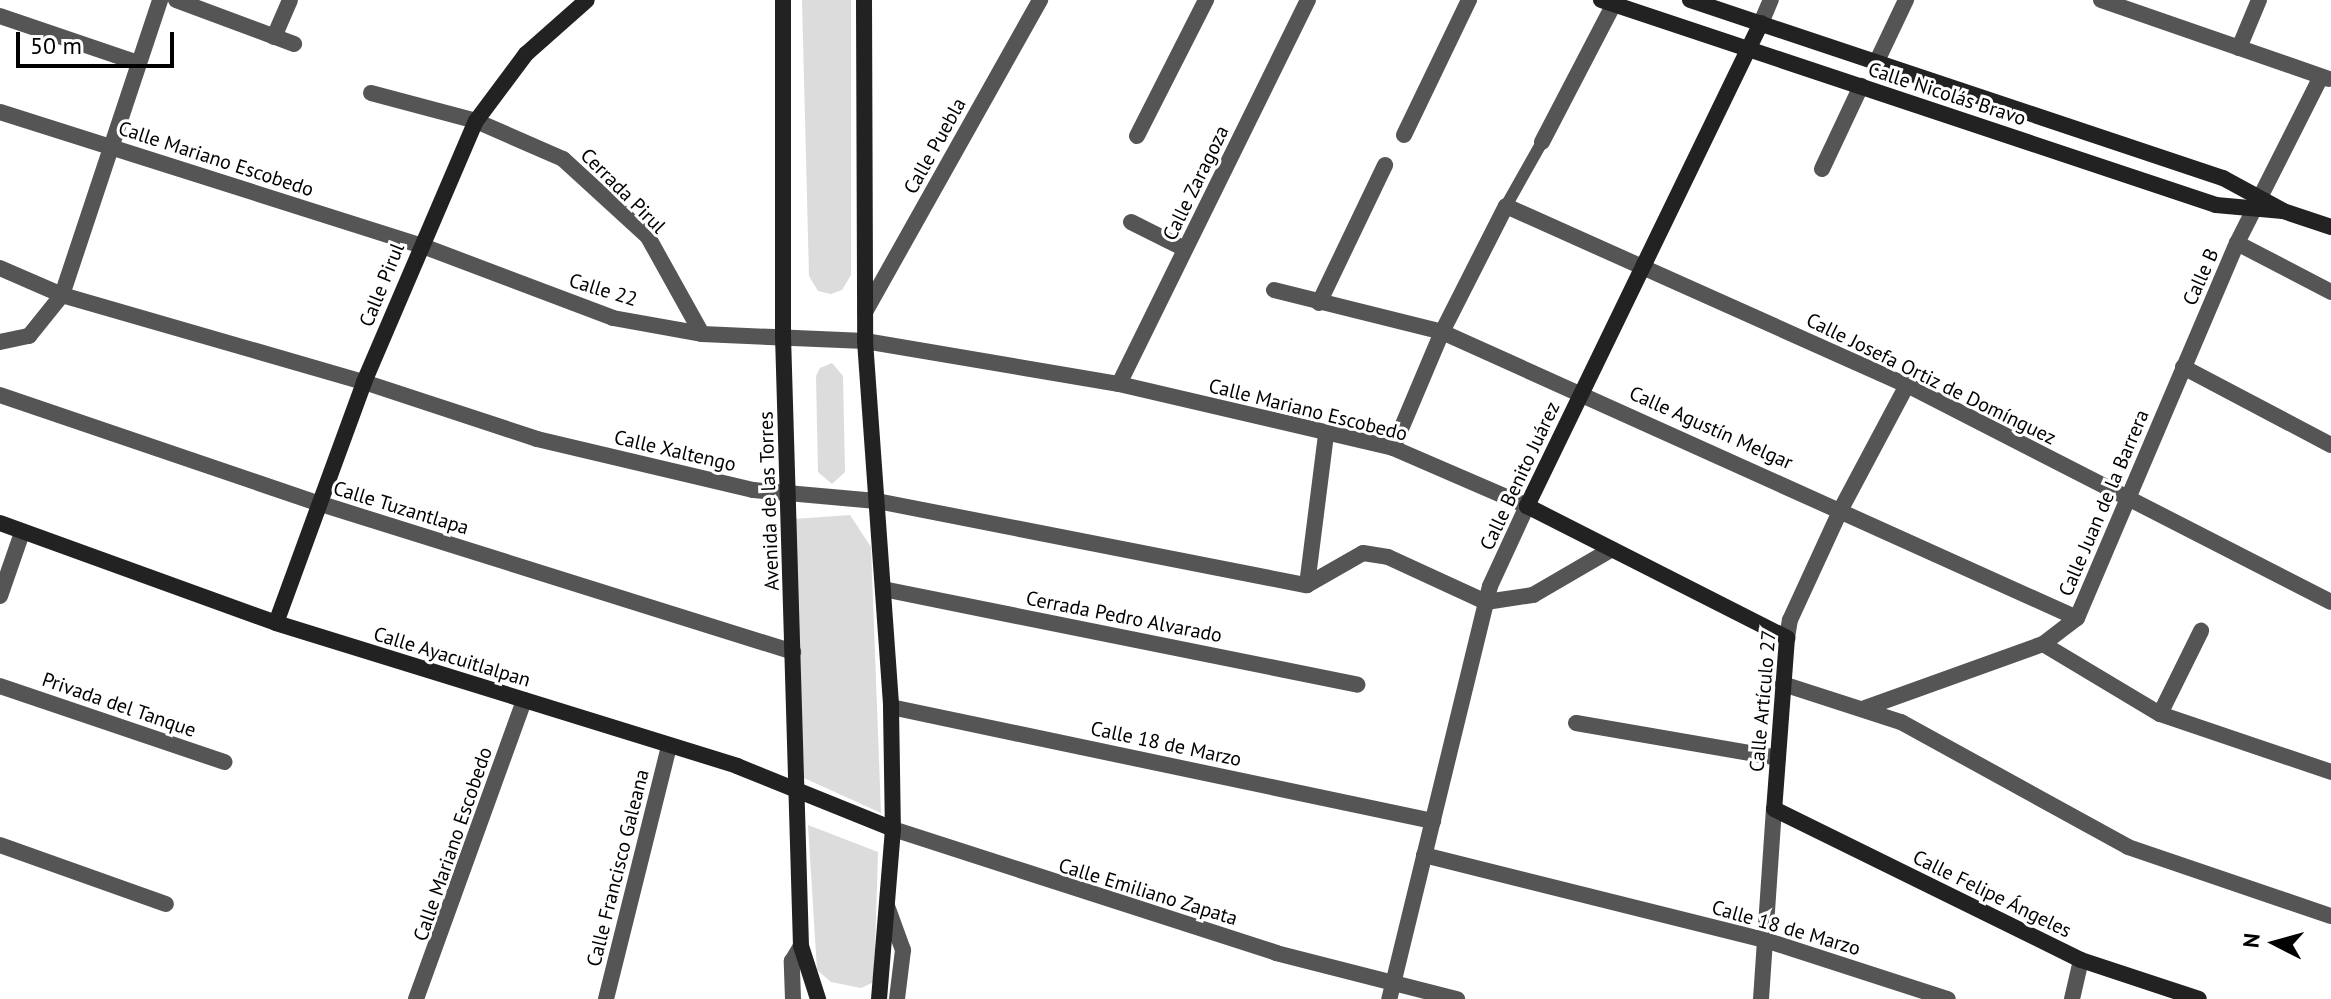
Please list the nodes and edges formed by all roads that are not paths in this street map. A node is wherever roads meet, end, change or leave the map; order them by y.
1 (160, 0) edge
2 (176, 0) edge
3 (290, 0) edge
4 (587, 0) edge
5 (783, 0) edge
6 (864, 0) edge
7 (1040, 0) edge
8 (1206, 0) edge
9 (1308, 0) edge
10 (1469, 0) edge
11 (1690, 0) edge
12 (1771, 0) edge
13 (1906, 0) edge
14 (2102, 0) edge
15 (2259, 0) edge
16 (1610, 2) edge
17 (0, 16) edge
18 (1761, 23) junction
19 (274, 37) junction
20 (294, 44) dead end
21 (1745, 47) junction
22 (2239, 48) junction
23 (1877, 61) junction
24 (138, 63) junction
25 (2326, 78) edge
26 (1861, 86) junction
27 (371, 93) dead end
28 (0, 112) edge
29 (476, 121) junction
30 (1404, 135) dead end
31 (1137, 136) dead end
32 (1542, 142) joint
33 (113, 147) junction
34 (1385, 165) dead end
35 (1822, 169) dead end
36 (2258, 204) junction
37 (1506, 206) junction
38 (1131, 222) dead end
39 (2331, 227) edge
40 (2237, 243) junction
41 (420, 245) junction
42 (1185, 249) junction
43 (1640, 266) junction
44 (0, 268) edge
45 (1274, 290) dead end
46 (2331, 292) edge
47 (62, 295) junction
48 (1319, 303) junction
49 (865, 312) junction
50 (1442, 332) junction
51 (702, 334) junction
52 (783, 336) junction
53 (865, 341) junction
54 (0, 342) edge
55 (2183, 367) junction
56 (364, 382) junction
57 (1119, 384) junction
58 (1907, 385) junction
59 (1581, 391) junction
60 (0, 395) edge
61 (1326, 435) junction
62 (2331, 445) edge
63 (1393, 448) junction
64 (788, 493) junction
65 (2130, 500) junction
66 (877, 501) junction
67 (318, 503) junction
68 (1527, 506) junction
69 (1841, 509) junction
70 (0, 523) edge
71 (22, 533) junction
72 (1612, 549) junction
73 (1307, 585) junction
74 (883, 589) junction
75 (0, 596) edge
76 (1486, 602) junction
77 (2331, 602) edge
78 (2077, 618) junction
79 (276, 623) junction
80 (2201, 631) dead end
81 (1787, 638) junction
82 (2043, 644) junction
83 (793, 652) junction
84 (1783, 684) junction
85 (1357, 685) dead end
86 (0, 686) edge
87 (524, 700) junction
88 (891, 707) junction
89 (1865, 708) junction
90 (2160, 714) junction
91 (1576, 723) dead end
92 (669, 746) junction
93 (1778, 758) junction
94 (224, 762) dead end
95 (2331, 772) edge
96 (797, 791) junction
97 (1774, 809) junction
98 (1433, 821) junction
99 (893, 829) junction
100 (0, 845) edge
101 (1424, 855) junction
102 (166, 904) dead end
103 (887, 906) junction
104 (2331, 916) edge
105 (1765, 940) junction
106 (801, 946) junction
107 (2081, 960) junction
108 (1391, 991) edge
109 (817, 994) edge
110 (416, 999) edge
111 (606, 999) edge
112 (793, 999) edge
113 (879, 999) edge
114 (897, 999) edge
115 (1457, 999) edge
116 (1761, 999) edge
117 (1948, 999) edge
118 (2072, 999) edge
119 (2199, 999) edge

1 - 24 street
2 - 19 street
3 - 19 street
4 - 29 main road, Calle Pirul
5 - 52 main road, Avenida de las Torres
6 - 49 main road
7 - 49 street, Calle Puebla
8 - 31 street
9 - 42 street, Calle Zaragoza
10 - 30 street
11 - 18 main road, Calle Nicolás Bravo
12 - 18 street, Calle Benito Juárez
13 - 23 street
14 - 22 street
15 - 22 street
16 - 21 main road, Calle Nicolás Bravo
16 - 32 street
17 - 24 street
18 - 21 main road, Calle Benito Juárez
18 - 23 main road, Calle Nicolás Bravo
19 - 20 street
21 - 26 main road, Calle Nicolás Bravo
21 - 43 main road, Calle Benito Juárez
22 - 25 street
23 - 36 main road, Calle Nicolás Bravo
24 - 33 street
25 - 36 street, Calle B
26 - 35 street
26 - 36 main road, Calle Nicolás Bravo
27 - 29 street, Cerrada Pirul
28 - 33 street, Calle Mariano Escobedo
29 - 41 main road, Calle Pirul
29 - 51 street, Cerrada Pirul
32 - 37 lane
33 - 41 street, Calle Mariano Escobedo
33 - 47 street
34 - 48 street
36 - 39 main road, Calle Nicolás Bravo
36 - 40 street, Calle B
37 - 43 street, Calle Josefa Ortiz de Domínguez
37 - 50 street
38 - 42 street
40 - 46 street
40 - 55 street, Calle B
41 - 51 street, Calle 22
41 - 56 main road, Calle Pirul
42 - 57 street, Calle Zaragoza
43 - 58 street, Calle Josefa Ortiz de Domínguez
43 - 59 main road, Calle Benito Juárez
44 - 47 street, Calle Xaltengo
45 - 48 street, Calle Agustín Melgar
47 - 54 street
47 - 56 street, Calle Xaltengo
48 - 50 street, Calle Agustín Melgar
49 - 53 main road
50 - 59 street, Calle Agustín Melgar
50 - 63 street
51 - 52 street, Calle 22
52 - 53 street, Calle Mariano Escobedo
52 - 64 main road, Avenida de las Torres
53 - 57 street, Calle Mariano Escobedo
53 - 66 main road
55 - 62 street
55 - 65 street, Calle Juan de la Barrera
56 - 64 street, Calle Xaltengo
56 - 67 main road, Calle Pirul
57 - 61 street, Calle Mariano Escobedo
58 - 65 street, Calle Josefa Ortiz de Domínguez
58 - 69 street, Calle Artículo 27
59 - 68 main road, Calle Benito Juárez
59 - 69 street, Calle Agustín Melgar
60 - 67 street, Calle Tuzantlapa
61 - 63 street, Calle Mariano Escobedo
61 - 73 street
63 - 68 street, Calle Mariano Escobedo
64 - 66 street, Calle Xaltengo
64 - 83 main road, Avenida de las Torres
65 - 77 street, Calle Josefa Ortiz de Domínguez
65 - 78 street, Calle Juan de la Barrera
66 - 73 street, Calle Xaltengo
66 - 74 main road
67 - 79 main road, Calle Pirul
67 - 83 street, Calle Tuzantlapa
68 - 72 main road, Calle Mariano Escobedo
68 - 76 street, Calle Benito Juárez
69 - 78 street, Calle Agustín Melgar
69 - 81 street, Calle Artículo 27
70 - 71 main road, Calle Ayacuitlalpan
71 - 75 street
71 - 79 main road, Calle Ayacuitlalpan
72 - 76 street
72 - 81 main road, Calle Mariano Escobedo
73 - 76 street
74 - 85 street, Cerrada Pedro Alvarado
74 - 88 main road
76 - 98 street, Calle Benito Juárez
78 - 82 street, Calle Juan de la Barrera
79 - 87 main road, Calle Ayacuitlalpan
80 - 90 street
81 - 84 main road, Calle Artículo 27
82 - 89 street, Calle Juan de la Barrera
82 - 90 street
83 - 96 main road, Avenida de las Torres
84 - 89 street
84 - 93 main road, Calle Artículo 27
86 - 94 street, Privada del Tanque
87 - 92 main road, Calle Ayacuitlalpan
87 - 110 street, Calle Mariano Escobedo
88 - 98 street, Calle 18 de Marzo
88 - 99 main road
89 - 104 street
90 - 95 street
91 - 93 street
92 - 96 main road, Calle Ayacuitlalpan
92 - 111 street, Calle Francisco Galeana
93 - 97 main road, Calle Artículo 27
96 - 99 main road, Calle Ayacuitlalpan
96 - 106 main road, Avenida de las Torres
97 - 105 street, Calle Artículo 27
97 - 107 main road, Calle Felipe Ángeles
98 - 101 street, Calle Benito Juárez
99 - 103 main road
99 - 108 street, Calle Emiliano Zapata
100 - 102 street
101 - 105 street, Calle 18 de Marzo
101 - 108 street, Calle Benito Juárez
103 - 113 main road
103 - 114 street
105 - 116 street, Calle Artículo 27
105 - 117 street, Calle 18 de Marzo
106 - 109 main road, Avenida de las Torres
106 - 112 street
107 - 118 street
107 - 119 main road, Calle Felipe Ángeles
108 - 115 street, Calle Emiliano Zapata

